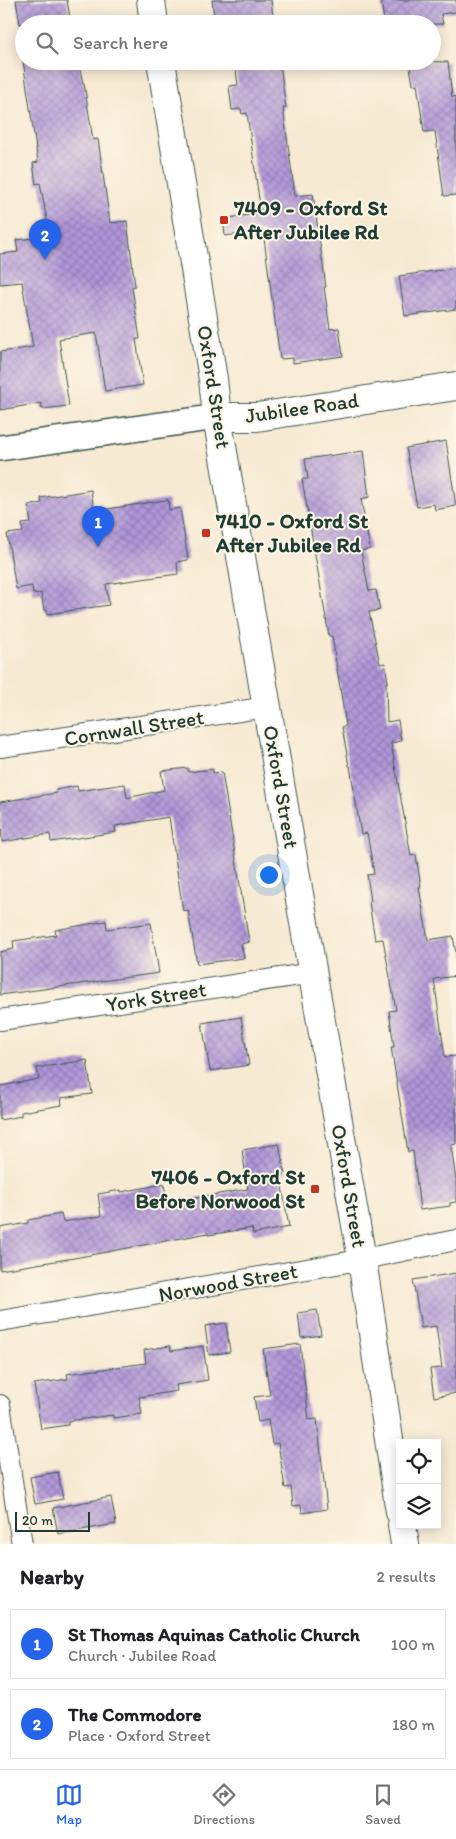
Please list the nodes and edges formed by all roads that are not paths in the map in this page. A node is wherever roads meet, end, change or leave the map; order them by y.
1 (150, 0) edge
2 (152, 15) edge
3 (162, 70) edge
4 (456, 386) edge
5 (217, 417) junction
6 (0, 448) edge
7 (267, 707) junction
8 (0, 747) edge
9 (313, 973) junction
10 (0, 1020) edge
11 (456, 1240) edge
12 (362, 1260) junction
13 (0, 1322) edge
14 (0, 1405) edge
15 (396, 1487) edge
16 (403, 1529) edge
17 (22, 1544) edge
18 (405, 1544) edge

1 - 2 main road
3 - 5 main road, Oxford Street
4 - 5 main road, Jubilee Road
5 - 6 street, Jubilee Road
5 - 7 main road, Oxford Street
7 - 8 street, Cornwall Street
7 - 9 main road, Oxford Street
9 - 10 street, York Street
9 - 12 main road, Oxford Street
11 - 12 street, Norwood Street
12 - 13 street, Norwood Street
12 - 15 main road, Oxford Street
14 - 17 street
16 - 18 main road

